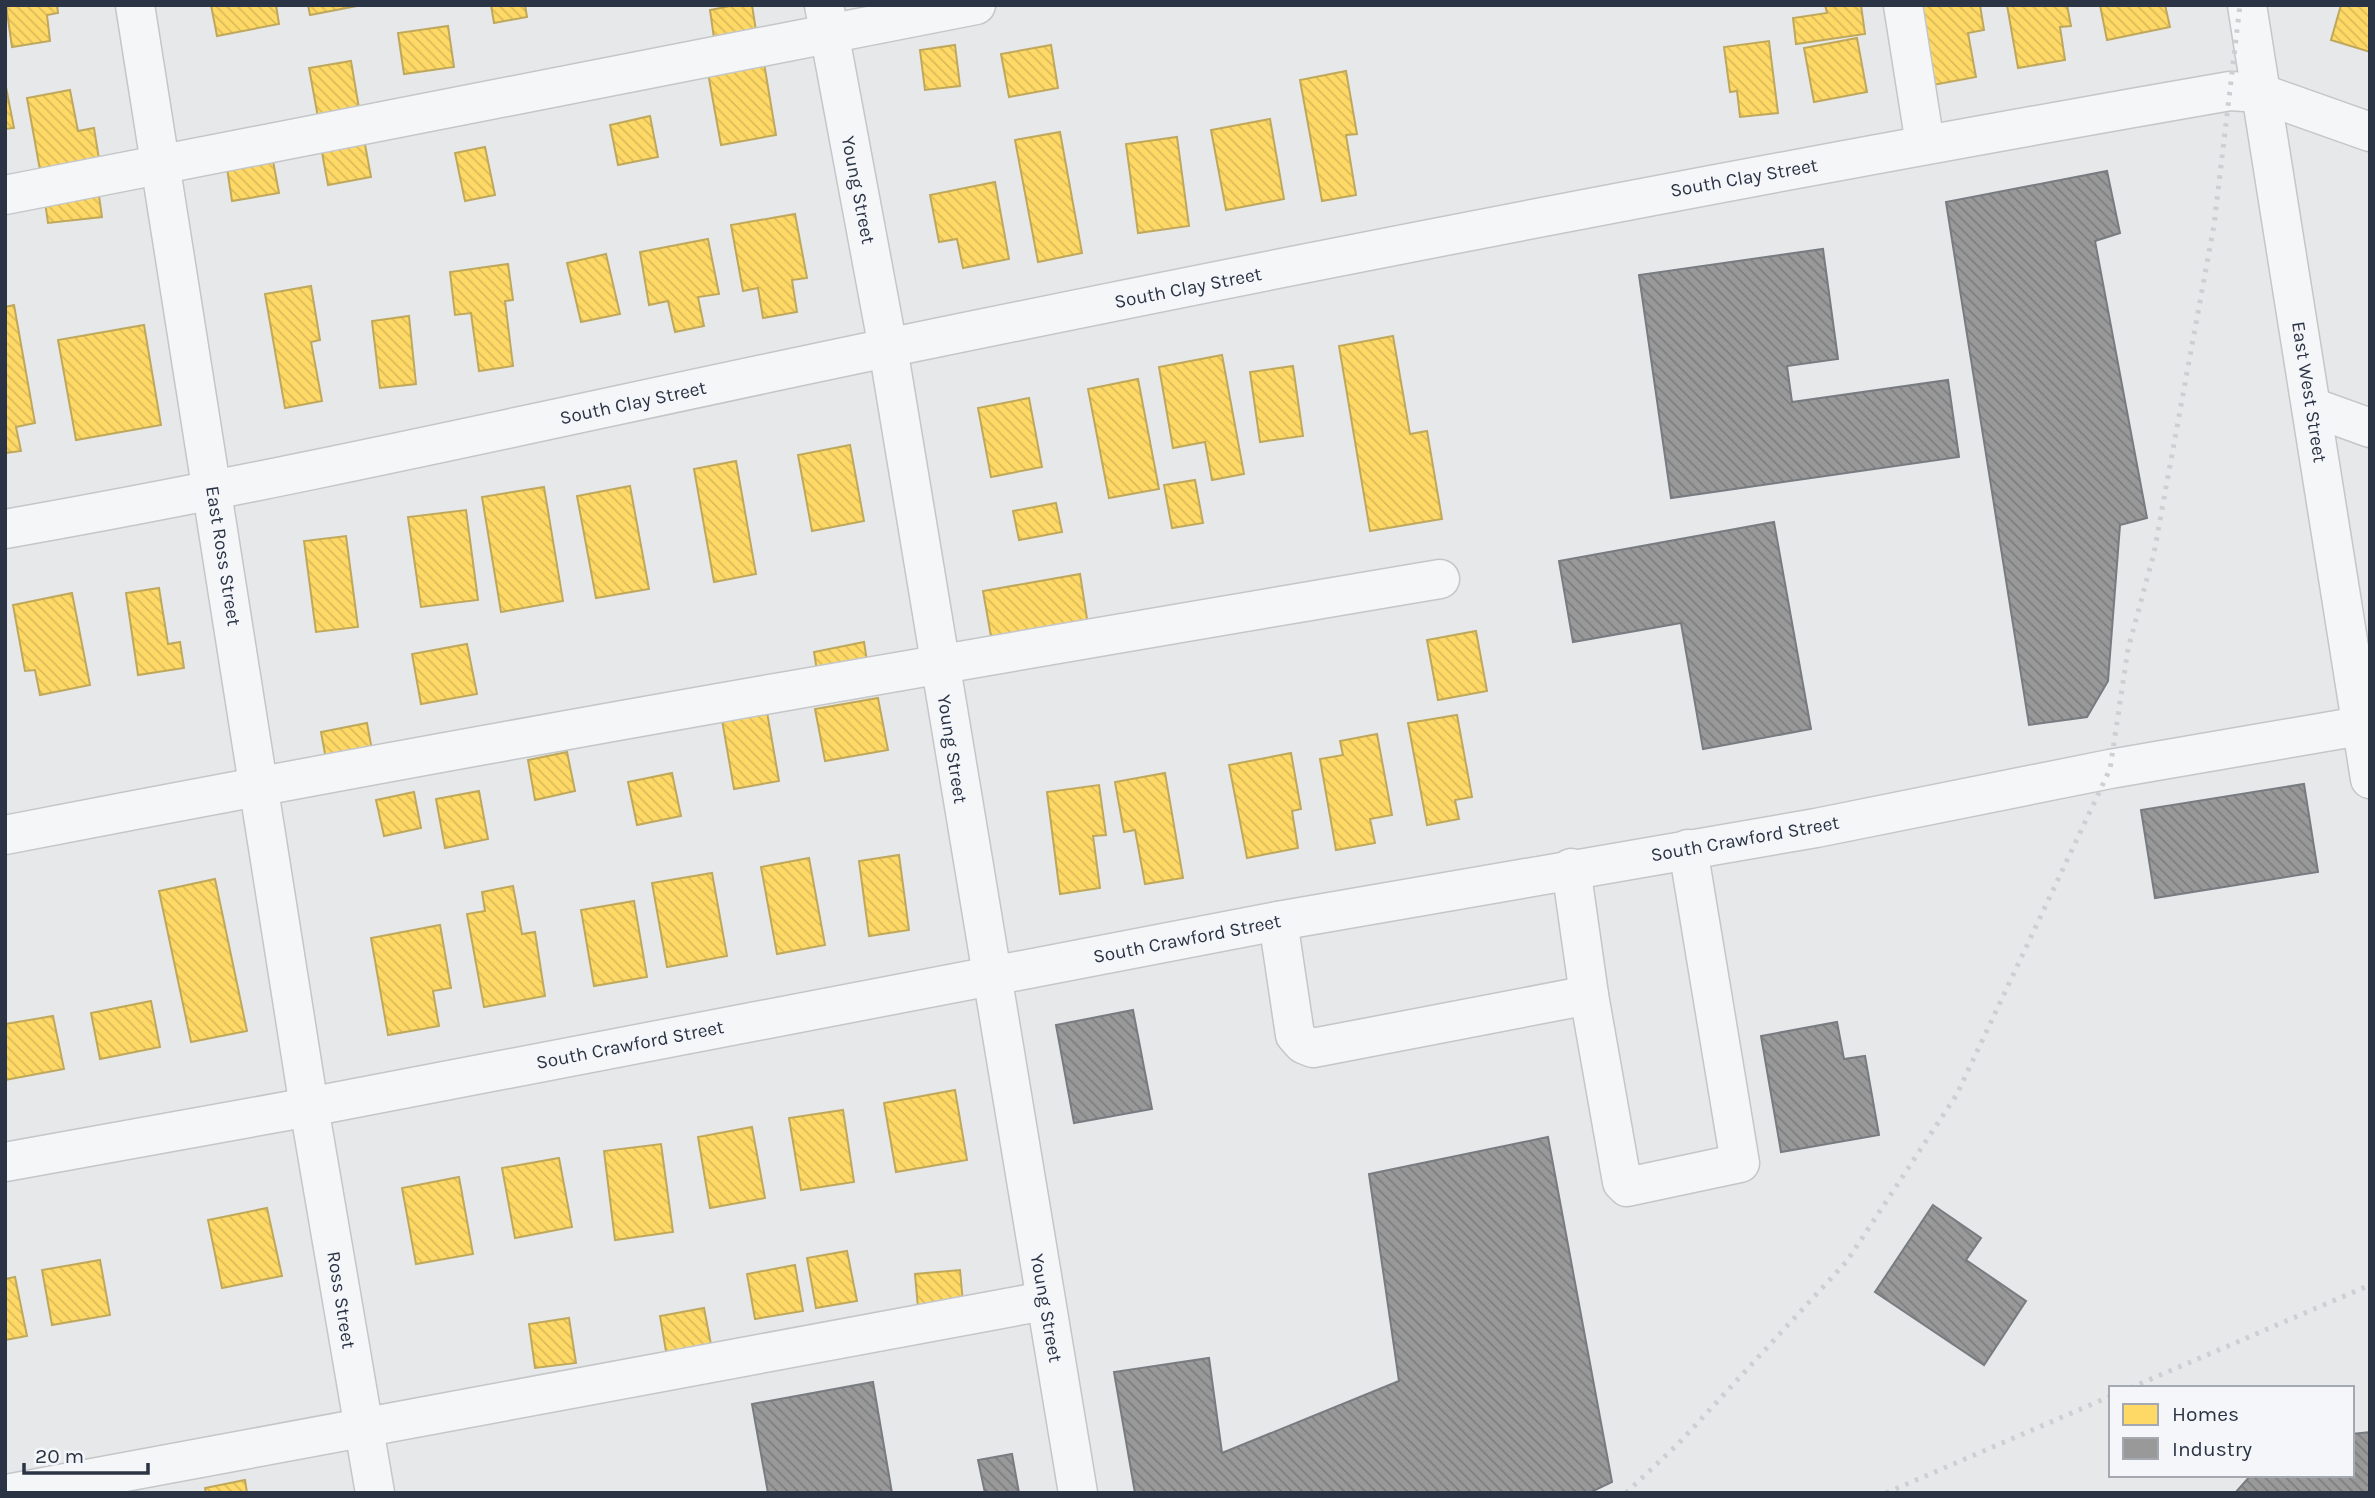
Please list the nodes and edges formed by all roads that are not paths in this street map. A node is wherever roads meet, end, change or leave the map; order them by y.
1 (135, 5) edge
2 (975, 5) edge
3 (1903, 5) edge
4 (2247, 5) edge
5 (826, 19) edge
6 (2260, 93) junction
7 (2370, 132) edge
8 (1925, 144) junction
9 (161, 164) junction
10 (5, 195) edge
11 (888, 348) junction
12 (2312, 407) junction
13 (2370, 428) edge
14 (213, 492) junction
15 (5, 529) edge
16 (1440, 579) dead end
17 (938, 664) junction
18 (2365, 727) edge
19 (2370, 779) edge
20 (259, 786) junction
21 (5, 835) edge
22 (1688, 849) junction
23 (1571, 868) junction
24 (1278, 921) junction
25 (990, 976) junction
26 (1589, 995) junction
27 (309, 1107) junction
28 (5, 1162) edge
29 (1044, 1301) junction
30 (363, 1426) junction
31 (12, 1493) edge
32 (375, 1493) edge
33 (1078, 1493) edge

1 - 9 street, East Ross Street
2 - 5 street
3 - 8 street
4 - 6 street, East West Street
5 - 9 street
5 - 11 street, Young Street
6 - 7 street, South Clay Street
6 - 8 street, South Clay Street
6 - 12 street, East West Street
8 - 11 street, South Clay Street
9 - 10 street
9 - 14 street, East Ross Street
11 - 14 street, South Clay Street
11 - 17 street, Young Street
12 - 13 street
12 - 18 street, East West Street
14 - 15 street, South Clay Street
14 - 20 street, East Ross Street
16 - 17 street
17 - 20 street
17 - 25 street, Young Street
18 - 19 street, East West Street
18 - 22 street, South Crawford Street
20 - 21 street
20 - 27 street, East Ross Street
22 - 23 street, South Crawford Street
22 - 26 street
23 - 24 street, South Crawford Street
23 - 26 street
24 - 25 street, South Crawford Street
24 - 26 street
25 - 27 street, South Crawford Street
25 - 29 street, Young Street
27 - 28 street, South Crawford Street
27 - 30 street, Ross Street
29 - 30 street
29 - 33 street, Young Street
30 - 31 street
30 - 32 street, Ross Street

